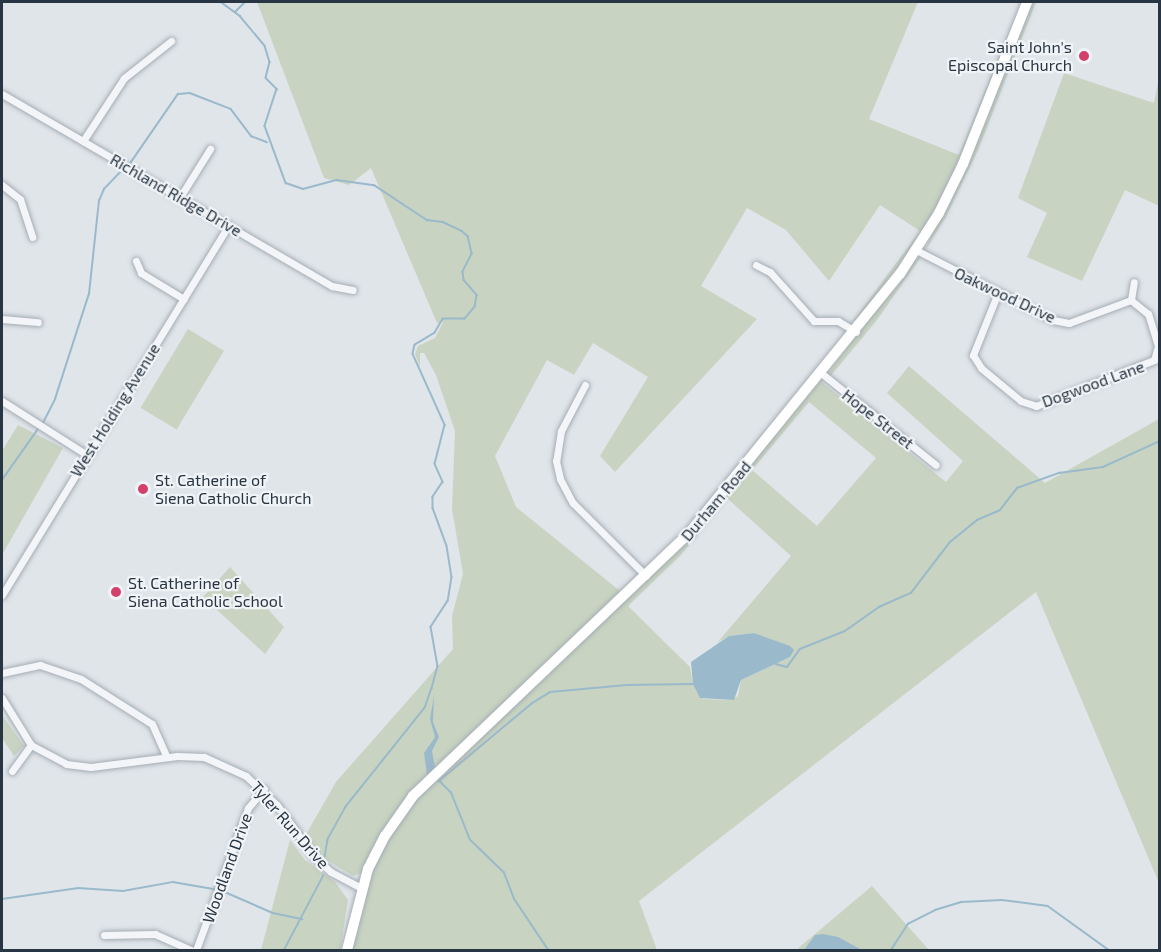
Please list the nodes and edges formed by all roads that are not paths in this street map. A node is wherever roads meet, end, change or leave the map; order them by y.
1 (1027, 2) edge
2 (171, 41) dead end
3 (2, 94) edge
4 (83, 141) junction
5 (210, 149) dead end
6 (2, 185) edge
7 (180, 197) junction
8 (229, 225) junction
9 (32, 237) dead end
10 (916, 250) junction
11 (136, 261) dead end
12 (756, 265) dead end
13 (1134, 282) dead end
14 (353, 290) dead end
15 (997, 295) junction
16 (184, 299) junction
17 (1131, 300) junction
18 (2, 319) edge
19 (38, 322) dead end
20 (856, 332) junction
21 (820, 374) junction
22 (585, 385) dead end
23 (2, 401) edge
24 (87, 455) junction
25 (936, 465) dead end
26 (646, 576) junction
27 (2, 595) edge
28 (2, 673) edge
29 (2, 698) edge
30 (31, 745) junction
31 (165, 756) junction
32 (12, 771) dead end
33 (264, 789) junction
34 (361, 888) junction
35 (104, 935) dead end
36 (191, 951) edge
37 (196, 951) edge
38 (347, 951) edge

1 - 10 main road, Durham Road
2 - 4 street
3 - 4 street, Richland Ridge Drive
4 - 7 street, Richland Ridge Drive
5 - 7 street
6 - 9 street
7 - 8 street, Richland Ridge Drive
8 - 14 street, Richland Ridge Drive
8 - 16 street, West Holding Avenue
10 - 15 street, Oakwood Drive
10 - 20 main road, Durham Road
11 - 16 street
12 - 20 street
13 - 17 street
15 - 17 street, Oakwood Drive
15 - 17 street, Dogwood Lane
16 - 24 street, West Holding Avenue
18 - 19 street
20 - 21 main road, Durham Road
21 - 25 street, Hope Street
21 - 26 main road, Durham Road
22 - 26 street
23 - 24 street
24 - 27 street, West Holding Avenue
26 - 34 main road, Durham Road
28 - 31 street
29 - 30 street, Tyler Run Drive
30 - 31 street, Tyler Run Drive
30 - 32 street
31 - 33 street, Tyler Run Drive
33 - 34 street, Tyler Run Drive
33 - 37 street, Woodland Drive
34 - 38 main road, Durham Road
35 - 36 street

